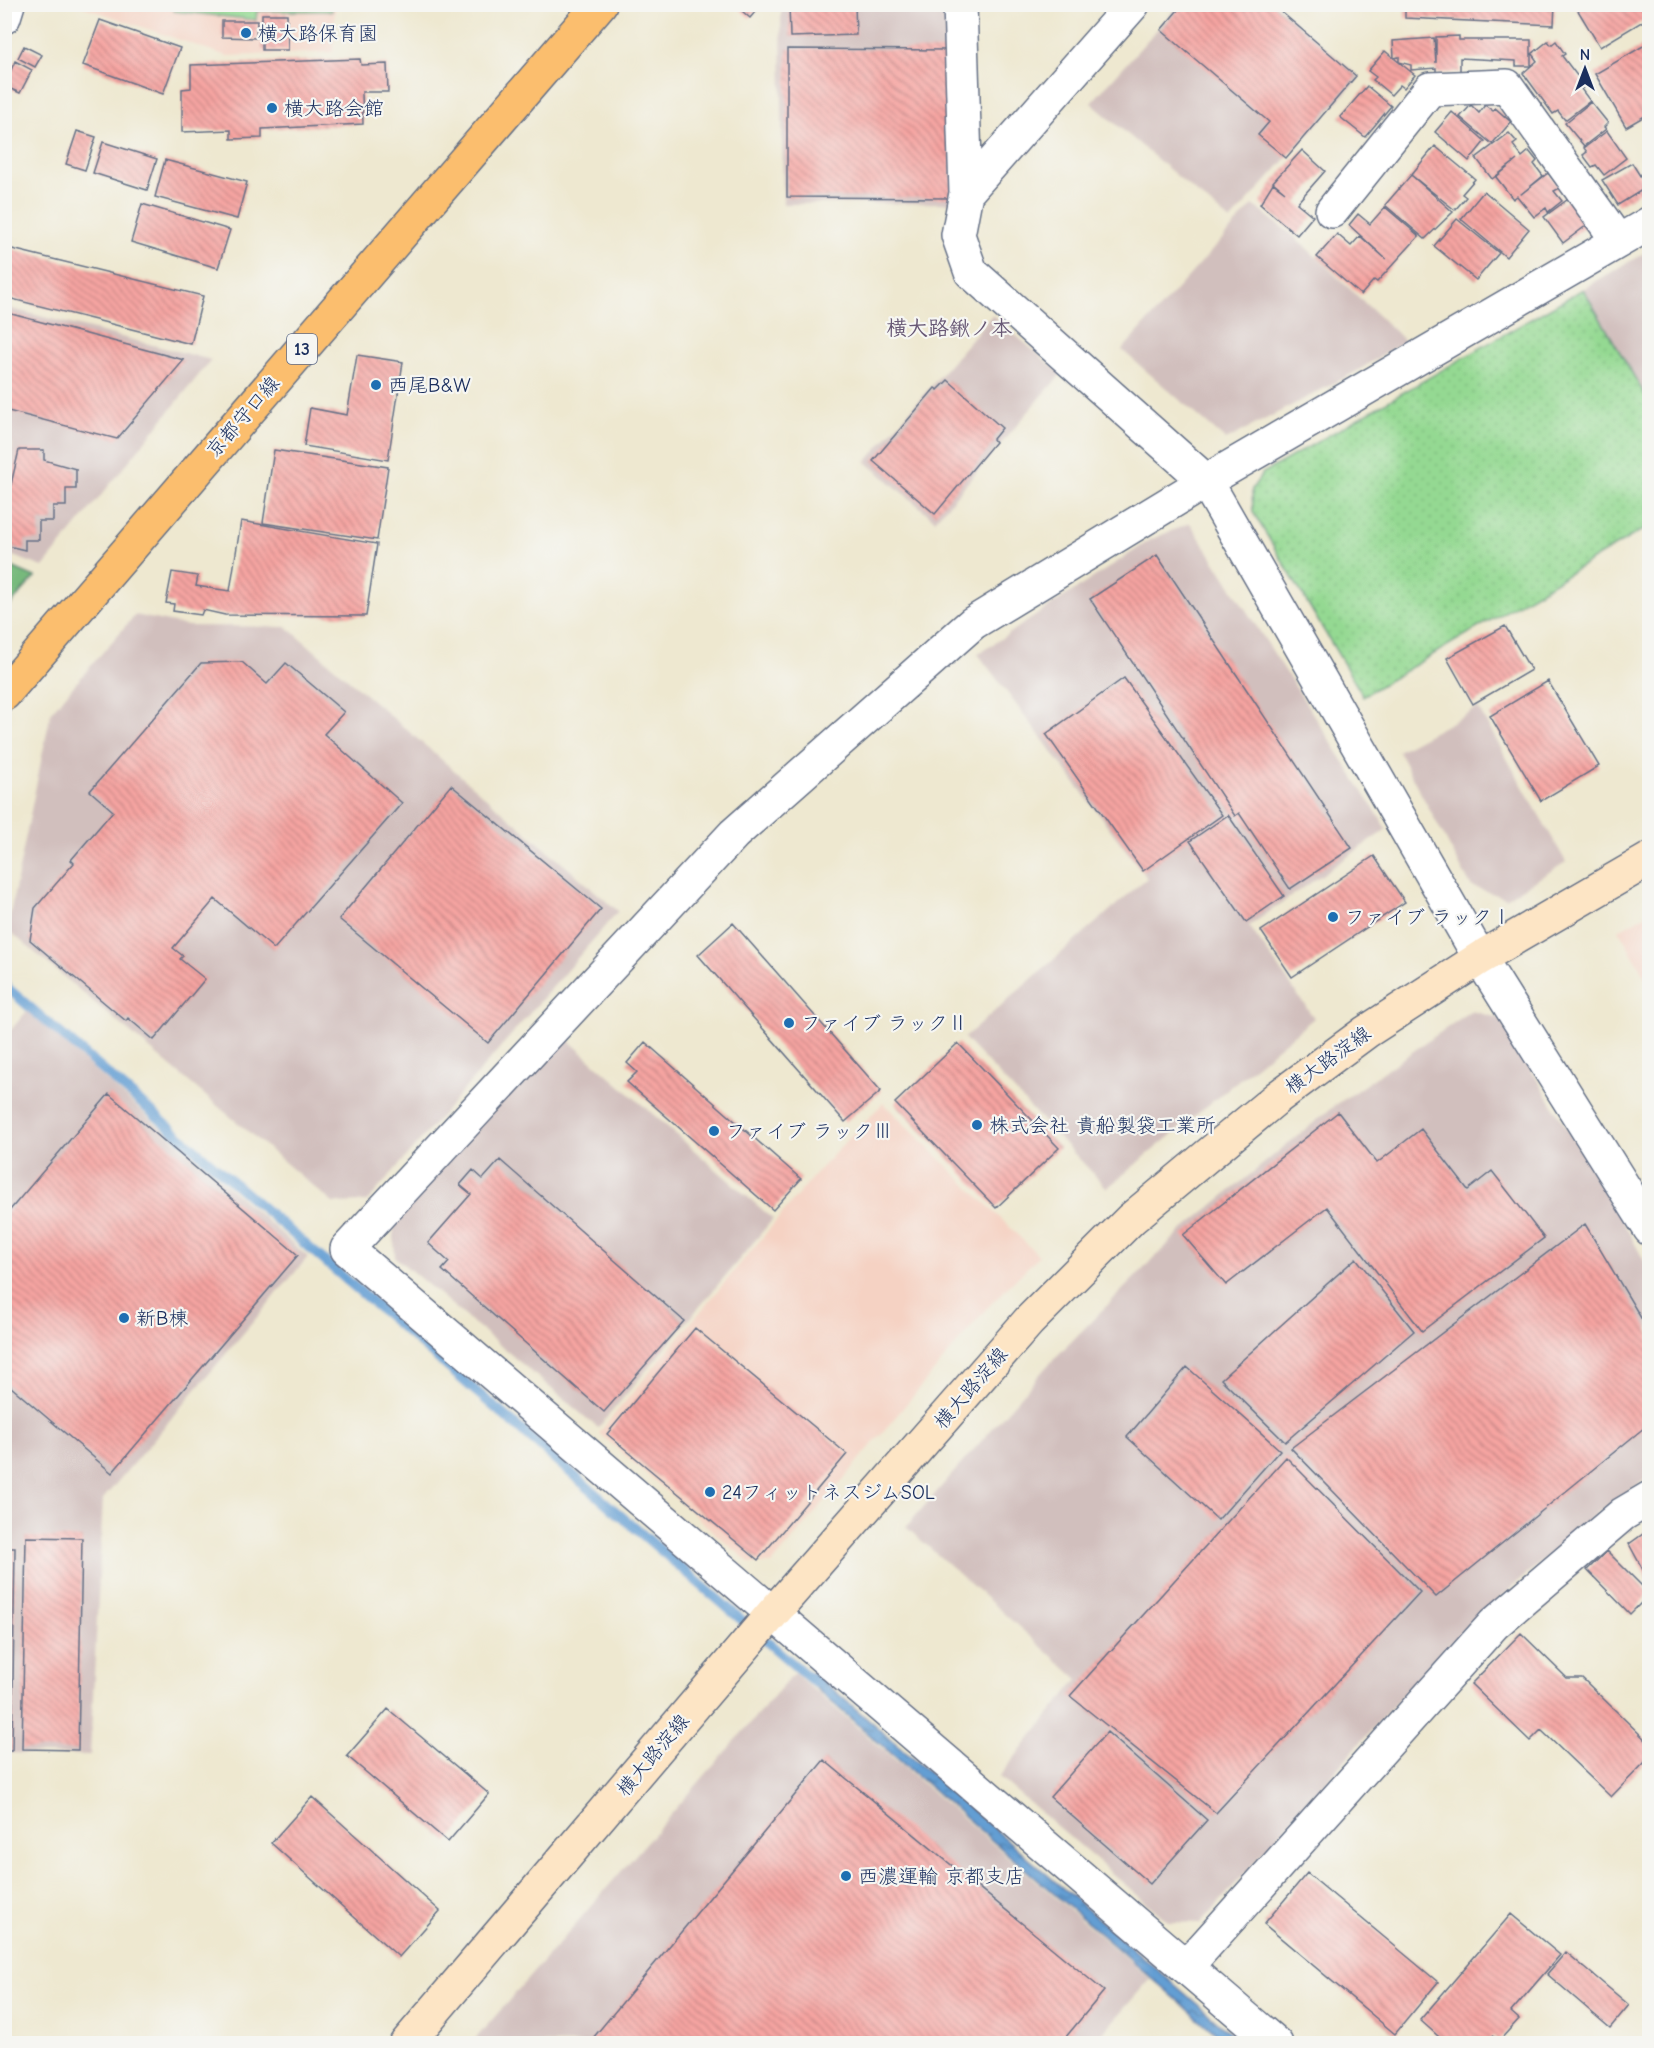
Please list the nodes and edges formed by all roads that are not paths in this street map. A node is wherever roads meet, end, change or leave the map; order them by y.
1 (8, 4) edge
2 (600, 4) edge
3 (960, 4) edge
4 (1133, 4) edge
5 (4, 17) edge
6 (966, 193) junction
7 (1332, 212) dead end
8 (1650, 223) edge
9 (1618, 241) junction
10 (1206, 481) junction
11 (4, 694) edge
12 (1650, 859) edge
13 (1480, 958) junction
14 (1650, 1229) edge
15 (1650, 1498) edge
16 (772, 1614) junction
17 (1186, 1967) junction
18 (406, 2043) edge
19 (1276, 2043) edge

1 - 5 street
2 - 11 main road, 京都守口線 / 13
3 - 6 street
4 - 6 street
6 - 10 street
7 - 9 street
8 - 9 street
9 - 10 street
10 - 13 street
10 - 16 street
12 - 13 street, 横大路淀線
13 - 14 street
13 - 16 street, 横大路淀線
15 - 17 street
16 - 17 street
16 - 18 street, 横大路淀線
17 - 19 street

